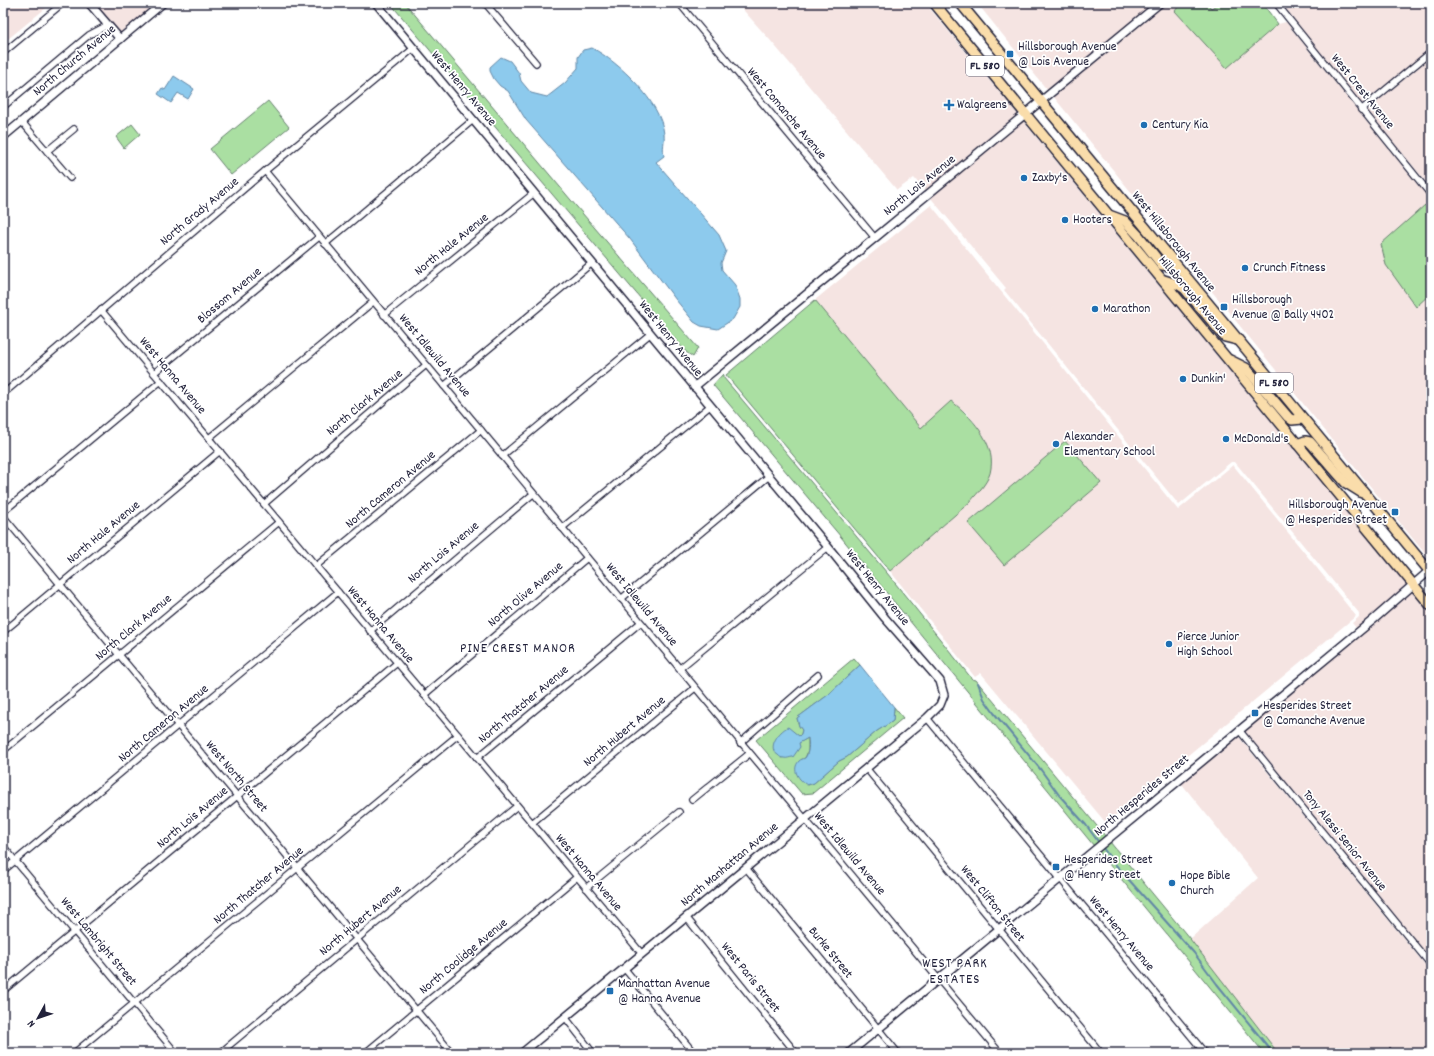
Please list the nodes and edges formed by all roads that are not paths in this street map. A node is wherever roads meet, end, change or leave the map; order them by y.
1 (63, 3) edge
2 (89, 3) edge
3 (163, 3) edge
4 (376, 3) edge
5 (485, 3) edge
6 (679, 3) edge
7 (934, 3) edge
8 (960, 3) edge
9 (1160, 3) edge
10 (1276, 3) edge
11 (108, 25) junction
12 (120, 39) junction
13 (414, 48) junction
14 (1431, 52) edge
15 (3, 53) edge
16 (536, 63) dead end
17 (1041, 102) junction
18 (3, 107) edge
19 (1361, 110) junction
20 (1025, 115) junction
21 (473, 120) junction
22 (22, 122) junction
23 (74, 129) dead end
24 (3, 137) edge
25 (46, 151) junction
26 (265, 171) junction
27 (70, 178) dead end
28 (534, 193) junction
29 (1431, 195) edge
30 (1108, 215) junction
31 (319, 237) junction
32 (875, 238) junction
33 (325, 244) junction
34 (592, 263) junction
35 (1177, 267) junction
36 (1161, 278) junction
37 (373, 302) junction
38 (101, 310) junction
39 (384, 315) junction
40 (650, 334) junction
41 (1237, 340) junction
42 (1227, 358) junction
43 (426, 365) junction
44 (154, 373) junction
45 (161, 381) junction
46 (444, 386) junction
47 (694, 387) junction
48 (3, 394) edge
49 (710, 406) junction
50 (1303, 419) junction
51 (481, 430) junction
52 (209, 438) junction
53 (1298, 444) junction
54 (220, 451) junction
55 (502, 456) junction
56 (768, 476) junction
57 (533, 494) junction
58 (1367, 496) junction
59 (264, 504) junction
60 (3, 512) edge
61 (3, 516) edge
62 (279, 522) junction
63 (562, 528) junction
64 (828, 547) junction
65 (587, 558) junction
66 (316, 566) junction
67 (1430, 572) edge
68 (60, 584) junction
69 (1414, 585) junction
70 (338, 592) junction
71 (620, 599) junction
72 (1431, 606) edge
73 (640, 623) junction
74 (370, 630) junction
75 (3, 632) edge
76 (119, 655) junction
77 (397, 663) junction
78 (679, 670) junction
79 (818, 676) dead end
80 (695, 688) junction
81 (943, 690) joint
82 (424, 694) junction
83 (927, 718) junction
84 (179, 726) junction
85 (1239, 730) junction
86 (458, 735) junction
87 (740, 743) junction
88 (3, 751) edge
89 (749, 754) junction
90 (477, 758) junction
91 (866, 768) junction
92 (237, 796) junction
93 (692, 800) dead end
94 (517, 806) junction
95 (678, 812) dead end
96 (804, 820) junction
97 (532, 823) junction
98 (3, 846) edge
99 (16, 861) junction
100 (298, 868) junction
101 (746, 868) junction
102 (3, 872) edge
103 (577, 878) junction
104 (1060, 880) junction
105 (586, 888) junction
106 (686, 918) junction
107 (999, 930) junction
108 (74, 932) junction
109 (357, 939) junction
110 (642, 954) junction
111 (1431, 965) edge
112 (624, 968) junction
113 (938, 979) junction
114 (3, 991) edge
115 (134, 1003) junction
116 (416, 1010) junction
117 (565, 1017) junction
118 (878, 1029) junction
119 (74, 1053) edge
120 (176, 1053) edge
121 (220, 1053) edge
122 (365, 1053) edge
123 (452, 1053) edge
124 (522, 1053) edge
125 (594, 1053) edge
126 (694, 1053) edge
127 (796, 1053) edge
128 (849, 1053) edge
129 (898, 1053) edge
130 (1000, 1053) edge
131 (1101, 1053) edge
132 (1205, 1053) edge

1 - 15 street
2 - 11 street
3 - 12 street, North Church Avenue
4 - 13 street, West Henry Avenue
5 - 16 street
6 - 32 street, West Comanche Avenue
7 - 20 main road, Hillsborough Avenue / FL 580
8 - 17 main road, West Hillsborough Avenue / FL 580
9 - 17 street, North Lois Avenue
10 - 19 street, West Crest Avenue
11 - 12 street
11 - 18 street
12 - 22 street, North Church Avenue
13 - 21 street, West Henry Avenue
13 - 26 street, North Grady Avenue
14 - 19 street
17 - 20 street, North Lois Avenue
17 - 35 main road, West Hillsborough Avenue / FL 580
19 - 29 street, West Crest Avenue
20 - 30 main road, Hillsborough Avenue / FL 580
20 - 32 street, North Lois Avenue
21 - 28 street, West Henry Avenue
21 - 33 street
22 - 24 street, North Church Avenue
22 - 25 street
23 - 25 street
25 - 27 street
26 - 31 street, West Idlewild Avenue
26 - 38 street, North Grady Avenue
28 - 34 street, West Henry Avenue
28 - 39 street, North Hale Avenue
30 - 35 main road
30 - 36 main road, Hillsborough Avenue / FL 580
31 - 33 street, West Idlewild Avenue
31 - 44 street, Blossom Avenue
32 - 47 street, North Lois Avenue
33 - 37 street, West Idlewild Avenue
34 - 40 street, West Henry Avenue
34 - 46 street
35 - 41 main road, West Hillsborough Avenue / FL 580
36 - 41 main road
36 - 42 main road, Hillsborough Avenue / FL 580
37 - 39 street, West Idlewild Avenue
37 - 52 street
38 - 44 street, West Hanna Avenue
38 - 48 street, North Grady Avenue
39 - 43 street, West Idlewild Avenue
40 - 47 street, West Henry Avenue
40 - 55 street
41 - 50 main road, West Hillsborough Avenue / FL 580
42 - 50 main road
42 - 53 main road, Hillsborough Avenue / FL 580
43 - 46 street, West Idlewild Avenue
43 - 59 street, North Clark Avenue
44 - 45 street, West Hanna Avenue
45 - 52 street, West Hanna Avenue
45 - 60 street
46 - 51 street, West Idlewild Avenue
47 - 49 street, West Henry Avenue
49 - 56 street, West Henry Avenue
49 - 63 street
50 - 58 main road, West Hillsborough Avenue / FL 580
51 - 55 street, West Idlewild Avenue
51 - 66 street, North Cameron Avenue
52 - 54 street, West Hanna Avenue
53 - 58 main road
53 - 69 main road, Hillsborough Avenue / FL 580
54 - 59 street, West Hanna Avenue
54 - 68 street, North Hale Avenue
55 - 57 street, West Idlewild Avenue
56 - 64 street, West Henry Avenue
56 - 71 street
57 - 63 street, West Idlewild Avenue
57 - 74 street, North Lois Avenue
58 - 67 main road, West Hillsborough Avenue / FL 580
59 - 62 street, West Hanna Avenue
61 - 68 street, West North Street
62 - 66 street, West Hanna Avenue
62 - 76 street, North Clark Avenue
63 - 65 street, West Idlewild Avenue
64 - 78 street
64 - 81 street, West Henry Avenue
65 - 71 street, West Idlewild Avenue
65 - 82 street, North Olive Avenue
66 - 70 street, West Hanna Avenue
67 - 69 street, North Hesperides Street
68 - 75 street, North Hale Avenue
68 - 76 street, West North Street
69 - 72 main road, Hillsborough Avenue / FL 580
69 - 85 street, North Hesperides Street
70 - 74 street, West Hanna Avenue
70 - 84 street, North Cameron Avenue
71 - 73 street, West Idlewild Avenue
73 - 78 street, West Idlewild Avenue
73 - 90 street, North Thatcher Avenue
74 - 77 street, West Hanna Avenue
76 - 84 street, West North Street
76 - 88 street, North Clark Avenue
77 - 82 street, West Hanna Avenue
77 - 92 street, North Lois Avenue
78 - 80 street, West Idlewild Avenue
79 - 87 street
80 - 87 street, West Idlewild Avenue
80 - 97 street, North Hubert Avenue
81 - 83 street, North Manhattan Avenue
82 - 86 street, West Hanna Avenue
83 - 91 street, North Manhattan Avenue
83 - 104 street, West Henry Avenue
84 - 92 street, West North Street
84 - 99 street, North Cameron Avenue
85 - 104 street, North Hesperides Street
85 - 111 street, Tony Alessi Senior Avenue
86 - 90 street, West Hanna Avenue
86 - 100 street, North Thatcher Avenue
87 - 89 street, West Idlewild Avenue
89 - 93 street
89 - 96 street, West Idlewild Avenue
90 - 94 street, West Hanna Avenue
91 - 96 street, North Manhattan Avenue
91 - 107 street, West Clifton Street
92 - 100 street, West North Street
92 - 108 street, North Lois Avenue
94 - 97 street, West Hanna Avenue
94 - 109 street, North Hubert Avenue
95 - 105 street
96 - 101 street, North Manhattan Avenue
96 - 113 street, West Idlewild Avenue
97 - 103 street, West Hanna Avenue
98 - 99 street, West Lambright Street
99 - 102 street, North Cameron Avenue
99 - 108 street, West Lambright Street
100 - 109 street, West North Street
100 - 115 street, North Thatcher Avenue
101 - 106 street, North Manhattan Avenue
101 - 118 street, Burke Street
103 - 105 street, West Hanna Avenue
103 - 116 street, North Coolidge Avenue
104 - 107 street, North Hesperides Street
104 - 132 street, West Henry Avenue
105 - 110 street, West Hanna Avenue
106 - 110 street, North Manhattan Avenue
106 - 127 street, West Paris Street
107 - 113 street, North Hesperides Street
107 - 131 street, West Clifton Street
108 - 114 street, North Lois Avenue
108 - 115 street, West Lambright Street
109 - 116 street, West North Street
109 - 121 street, North Hubert Avenue
110 - 112 street, North Manhattan Avenue
112 - 117 street, North Manhattan Avenue
112 - 126 street
113 - 118 street, North Hesperides Street
113 - 130 street, West Idlewild Avenue
115 - 119 street, North Thatcher Avenue
115 - 120 street, West Lambright Street
116 - 122 street, North Coolidge Avenue
116 - 123 street, West North Street
117 - 124 street, North Manhattan Avenue
117 - 125 street
118 - 128 street, North Hesperides Street
118 - 129 street, Burke Street

